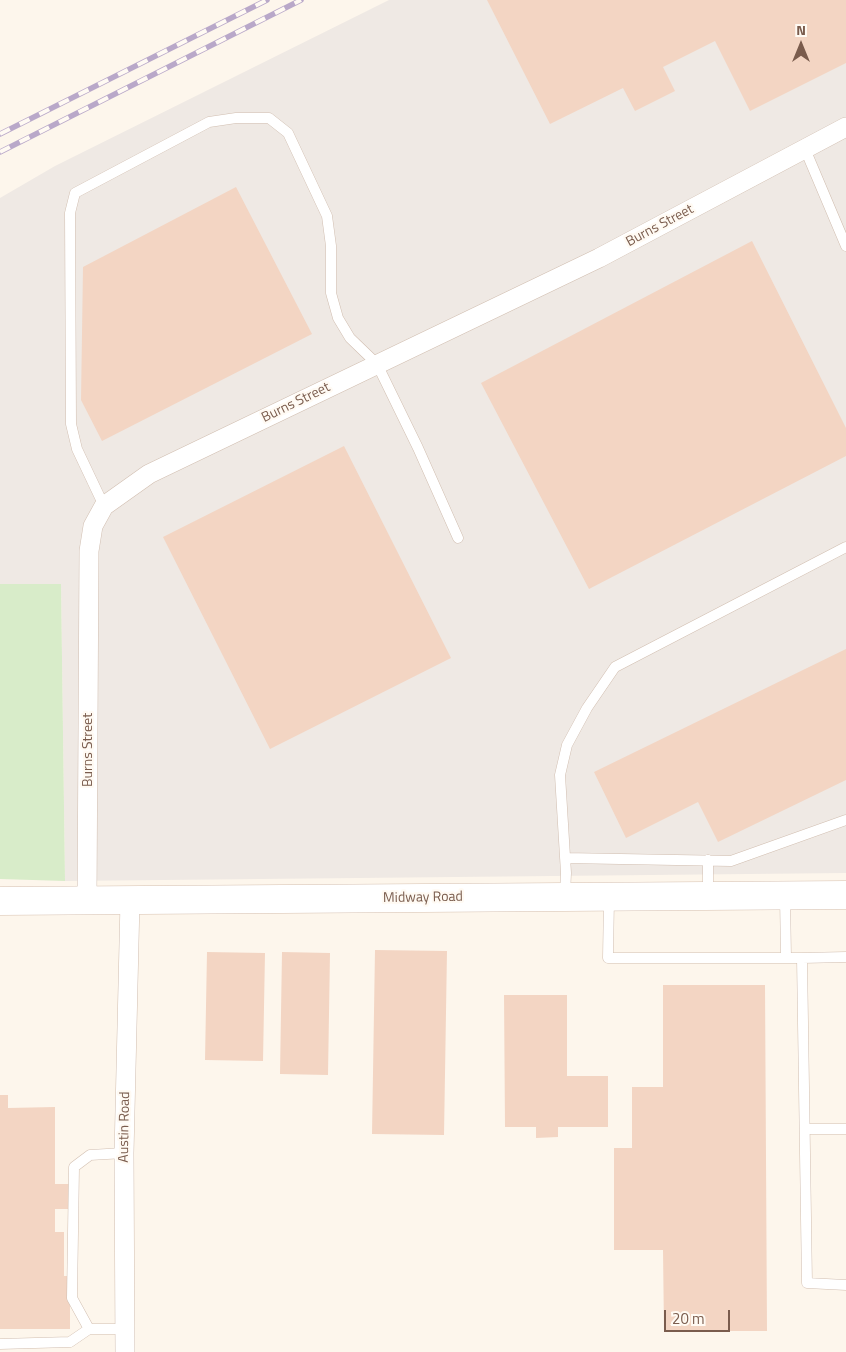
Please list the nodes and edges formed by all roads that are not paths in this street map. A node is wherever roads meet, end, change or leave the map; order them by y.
1 (846, 127) edge
2 (805, 149) junction
3 (846, 246) edge
4 (377, 364) junction
5 (104, 506) junction
6 (458, 538) dead end
7 (846, 546) edge
8 (846, 820) edge
9 (565, 858) junction
10 (708, 860) junction
11 (785, 895) junction
12 (846, 895) edge
13 (565, 896) junction
14 (608, 896) junction
15 (708, 896) junction
16 (88, 900) junction
17 (0, 901) edge
18 (130, 901) junction
19 (846, 957) edge
20 (786, 958) junction
21 (802, 958) junction
22 (805, 1129) junction
23 (846, 1129) edge
24 (124, 1153) junction
25 (846, 1285) edge
26 (89, 1329) junction
27 (124, 1329) junction
28 (0, 1344) edge
29 (125, 1352) edge

1 - 2 street, Burns Street
2 - 3 lane
2 - 4 street, Burns Street
4 - 5 street, Burns Street
4 - 5 lane
4 - 6 lane
5 - 16 street, Burns Street
7 - 9 lane
8 - 10 lane
9 - 10 lane
9 - 13 lane
10 - 15 lane
11 - 12 main road, Midway Road
11 - 15 main road, Midway Road
11 - 20 lane
13 - 14 main road, Midway Road
13 - 18 main road, Midway Road
14 - 15 main road, Midway Road
14 - 20 lane
16 - 17 main road, Midway Road
16 - 18 main road, Midway Road
18 - 24 street, Austin Road
19 - 21 lane
20 - 21 lane
21 - 22 lane
22 - 23 lane
22 - 25 lane
24 - 26 lane
24 - 27 street, Austin Road
26 - 27 lane
26 - 28 lane
27 - 29 street, Austin Road

